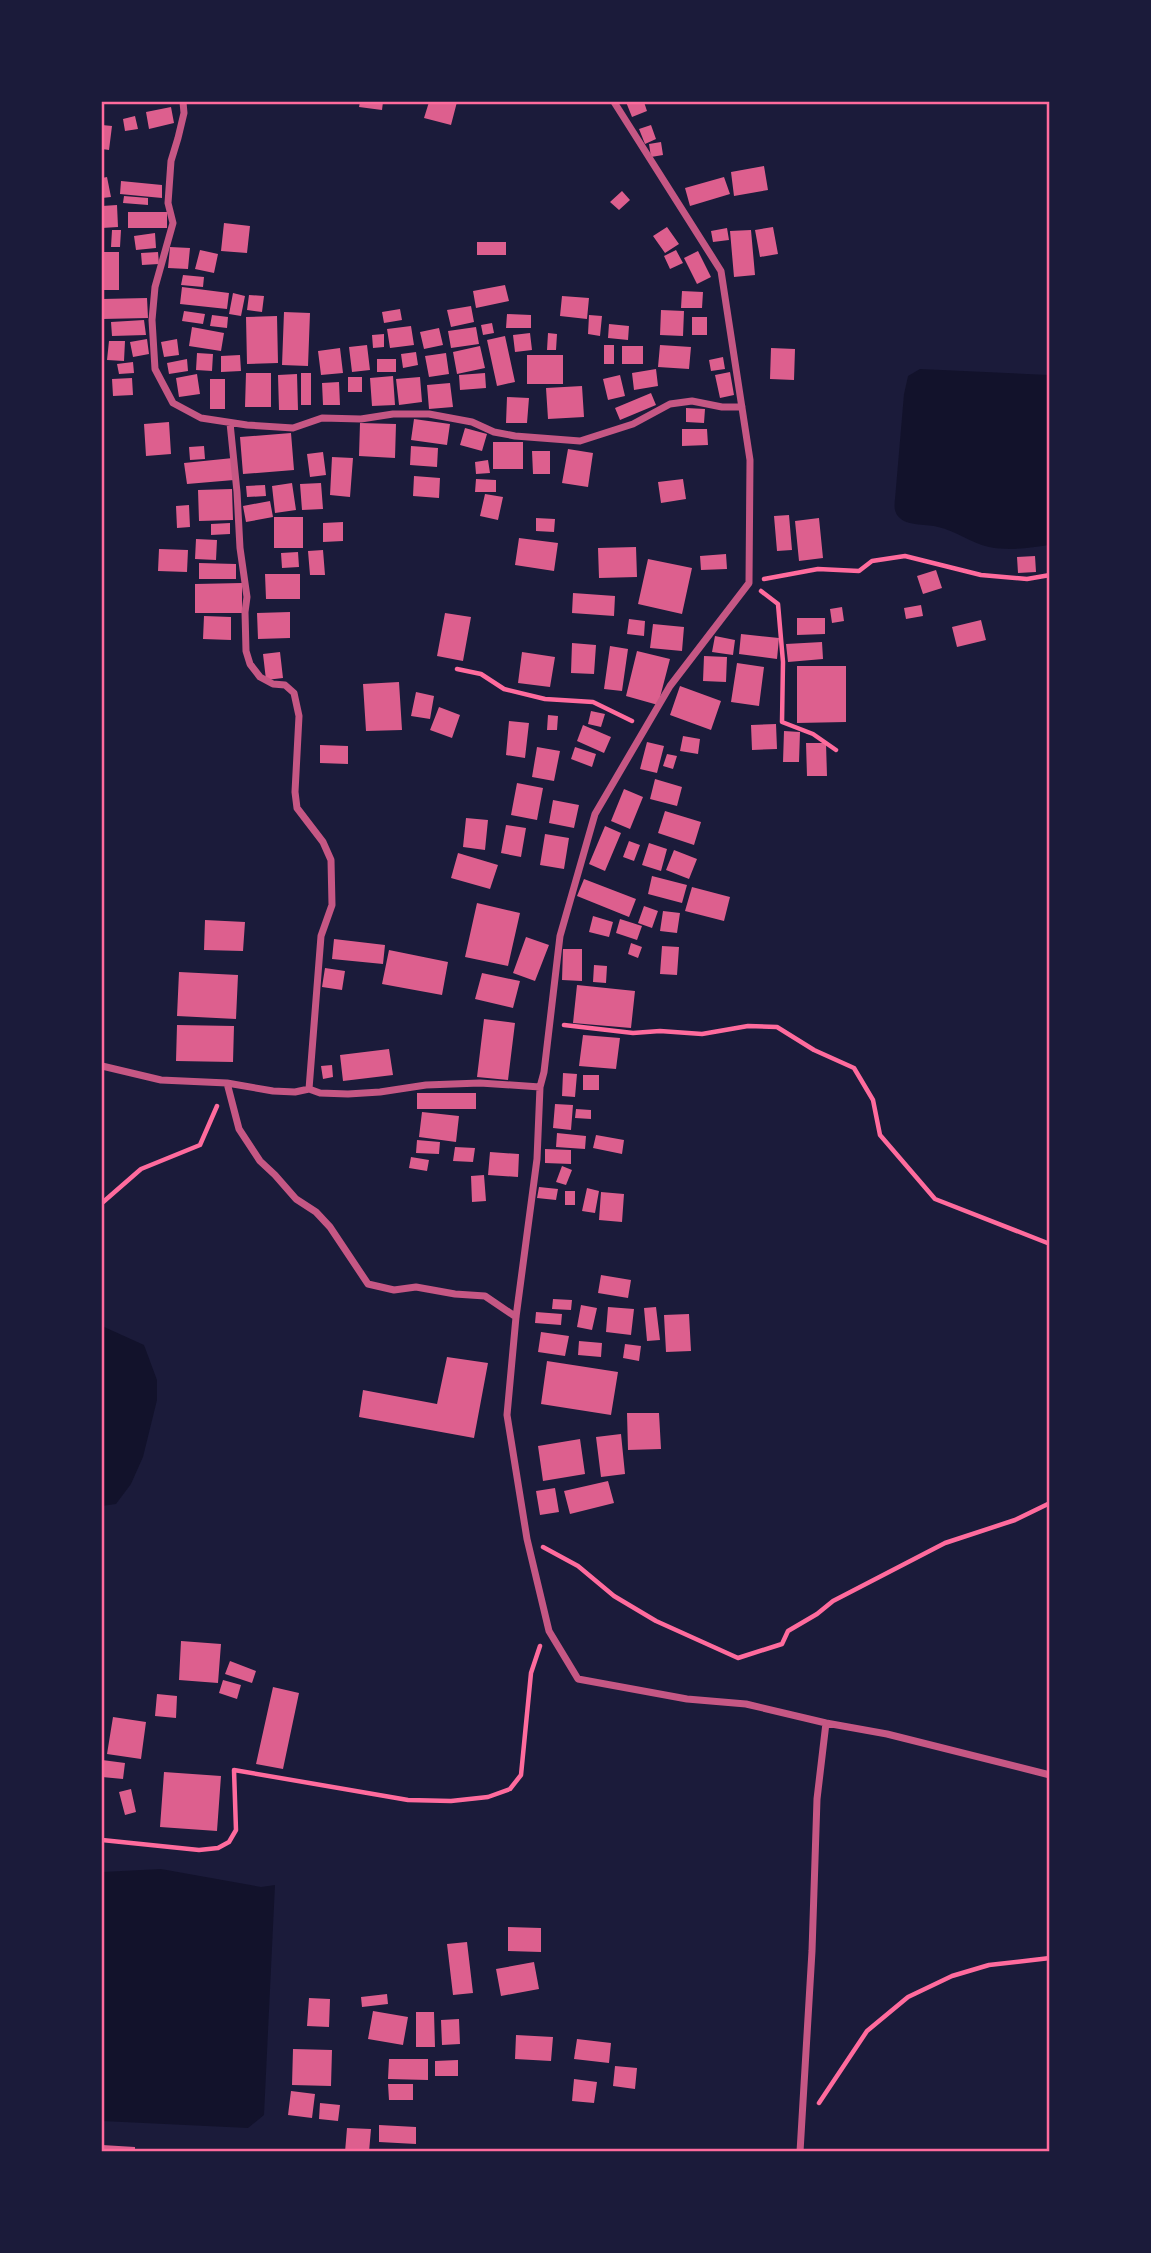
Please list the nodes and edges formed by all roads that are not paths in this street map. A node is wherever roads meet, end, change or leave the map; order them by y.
1 (183, 102) edge
2 (614, 102) edge
3 (742, 407) junction
4 (230, 422) junction
5 (102, 1066) edge
6 (227, 1083) junction
7 (540, 1087) junction
8 (309, 1089) junction
9 (516, 1317) junction
10 (825, 1723) junction
11 (1049, 1775) edge
12 (800, 2151) edge

1 - 4 street
2 - 3 street
3 - 4 street
3 - 7 street
4 - 8 street
5 - 6 street
6 - 8 street
6 - 9 street
7 - 8 street
7 - 9 street
9 - 10 street
10 - 11 street
10 - 12 street

